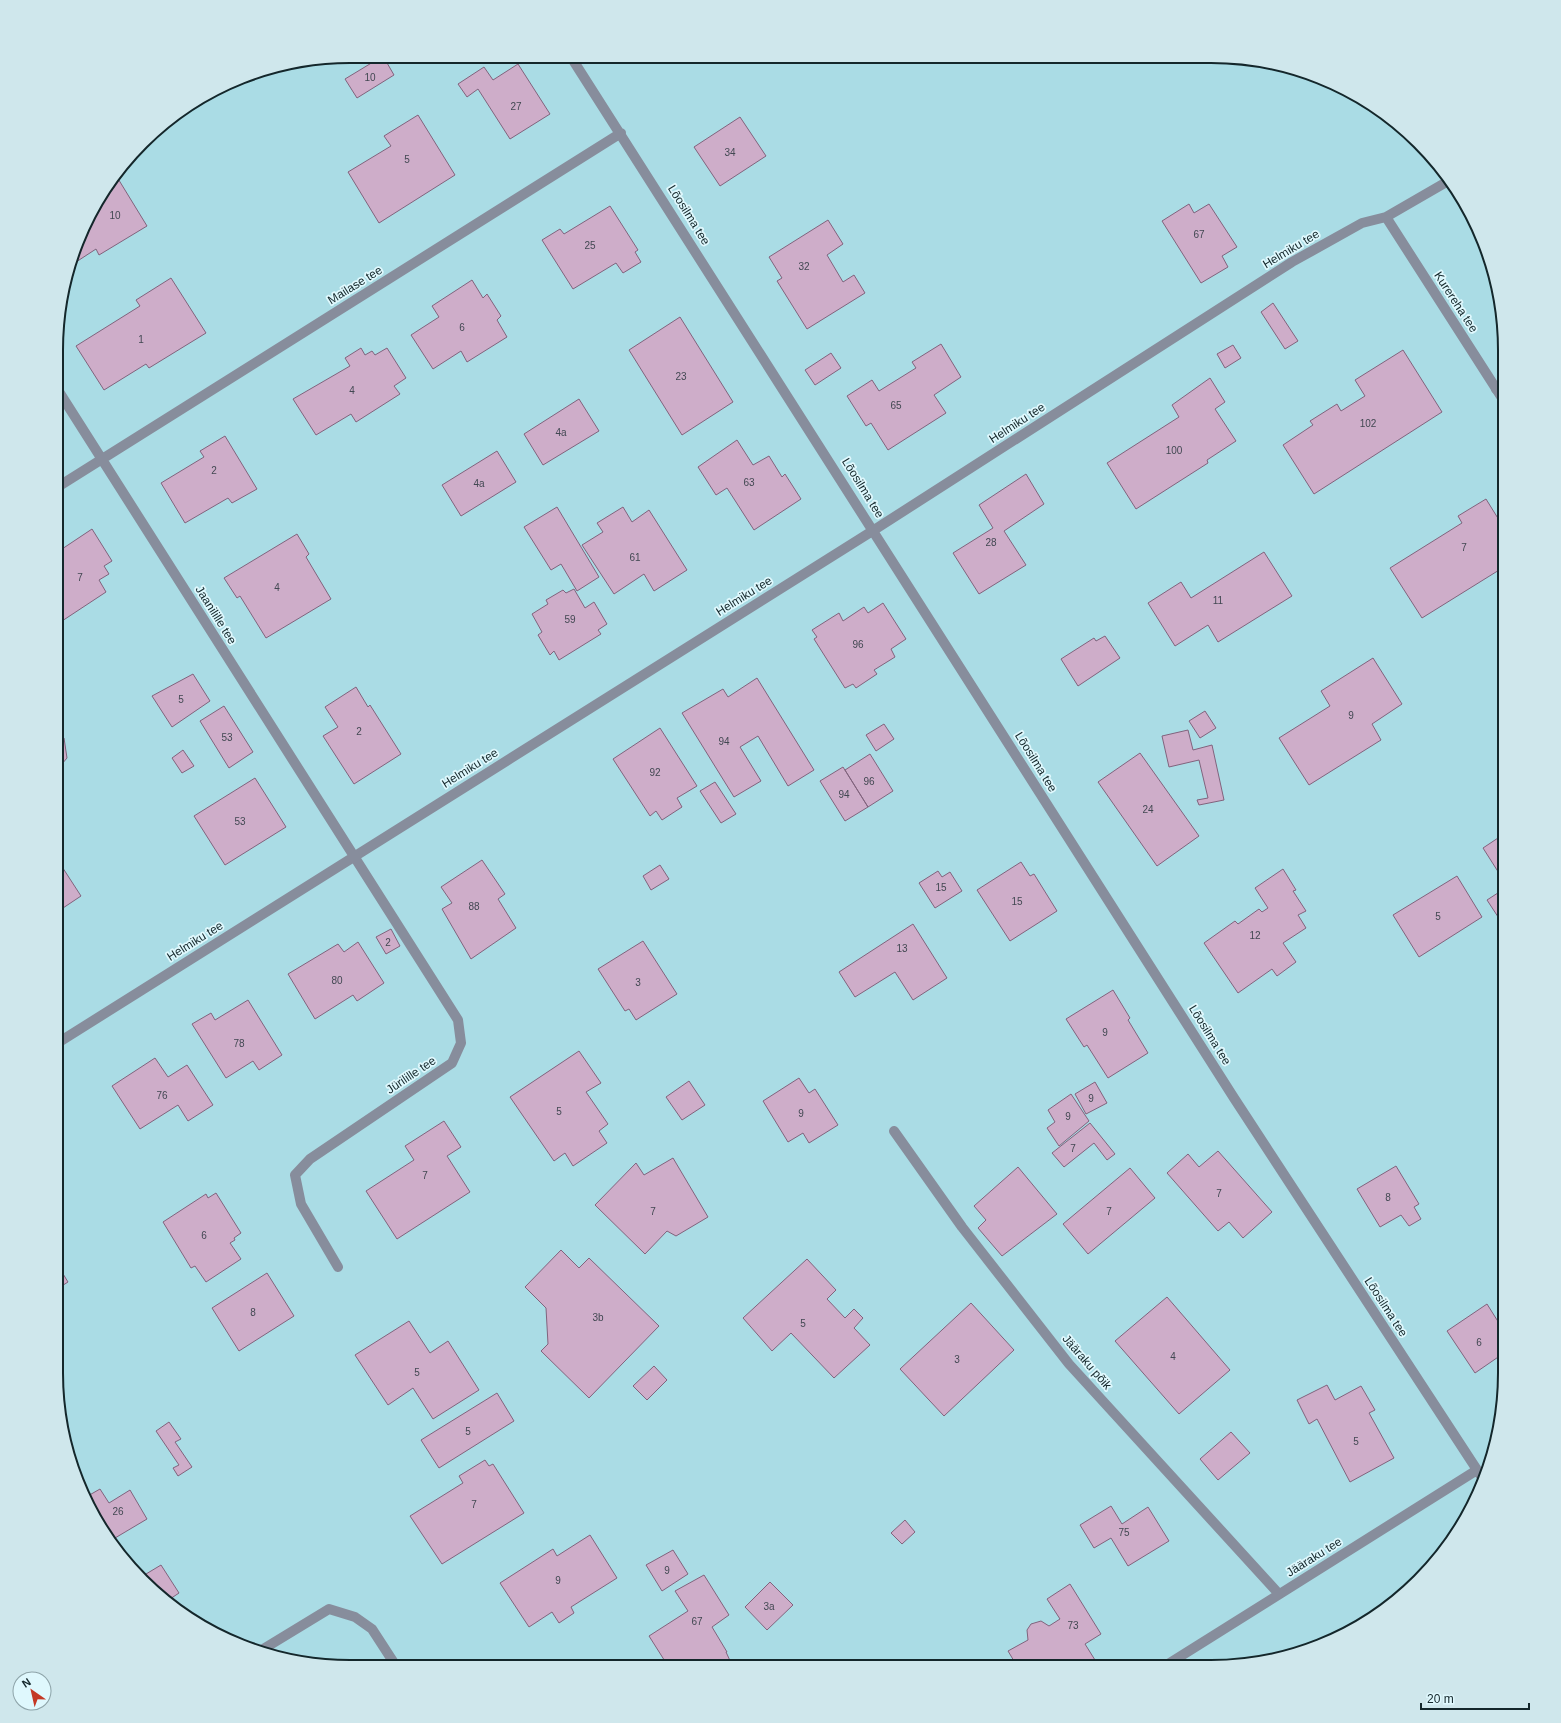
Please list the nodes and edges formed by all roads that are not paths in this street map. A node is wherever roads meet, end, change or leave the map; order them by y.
1 (575, 63) edge
2 (621, 133) junction
3 (1445, 183) edge
4 (1386, 217) junction
5 (1498, 383) edge
6 (63, 398) edge
7 (102, 459) junction
8 (63, 484) edge
9 (874, 530) junction
10 (354, 856) junction
11 (63, 1040) edge
12 (894, 1131) dead end
13 (338, 1267) dead end
14 (1477, 1470) junction
15 (1480, 1474) edge
16 (1280, 1594) junction
17 (266, 1647) edge
18 (392, 1660) edge
19 (1175, 1660) edge

1 - 2 street, Lõosilma tee
2 - 7 street, Mailase tee
2 - 9 street, Lõosilma tee
3 - 4 street, Helmiku tee
4 - 5 street, Kurereha tee
4 - 9 street, Helmiku tee
6 - 7 street, Jaanilille tee
7 - 8 street, Mailase tee
7 - 10 street, Jaanilille tee
9 - 10 street, Helmiku tee
9 - 14 street, Lõosilma tee
10 - 11 street, Helmiku tee
10 - 13 street, Jürilille tee
12 - 16 street, Jääraku põik
14 - 15 street, Lõosilma tee
14 - 16 street, Jääraku tee
16 - 19 street, Jääraku tee
17 - 18 street

